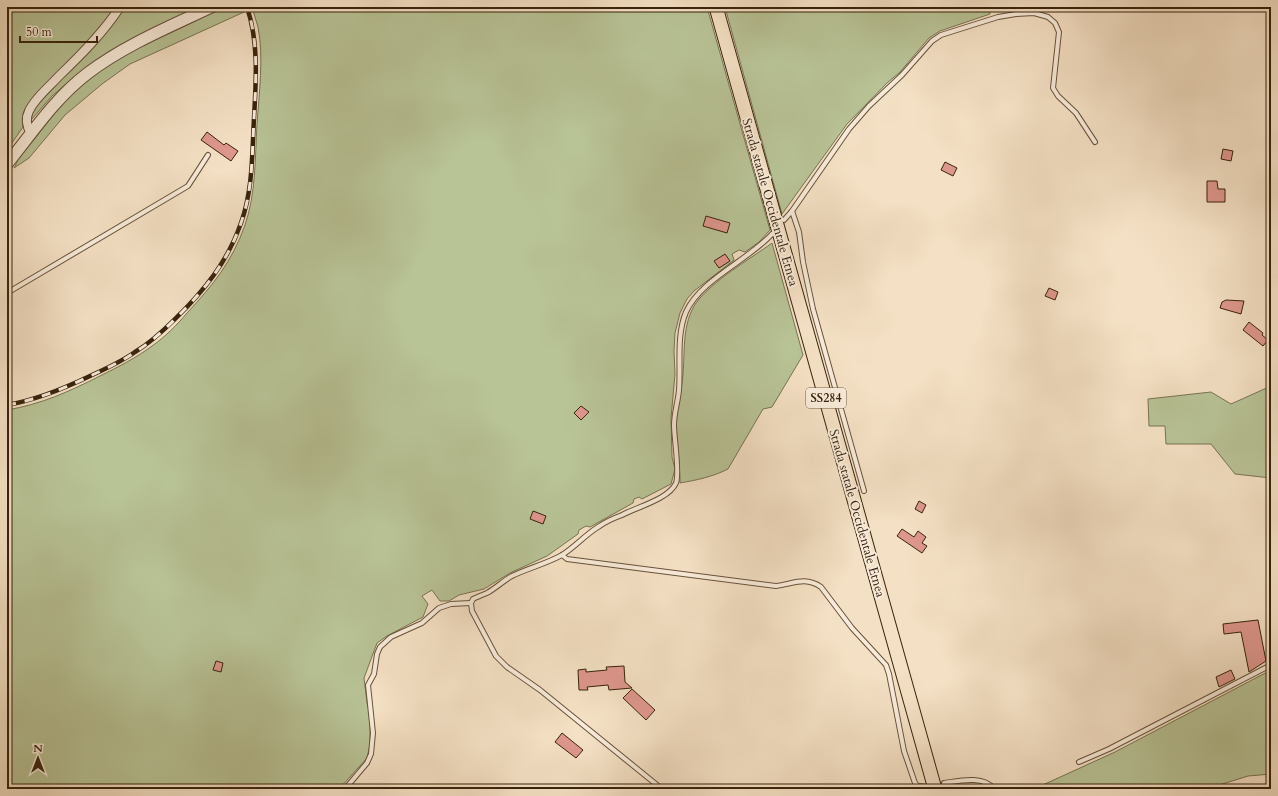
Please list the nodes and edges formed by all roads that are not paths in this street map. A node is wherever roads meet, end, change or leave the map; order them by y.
1 (120, 7) edge
2 (211, 7) edge
3 (716, 7) edge
4 (31, 134) junction
5 (1095, 142) dead end
6 (208, 155) dead end
7 (7, 164) edge
8 (792, 212) junction
9 (784, 220) dead end
10 (773, 233) dead end
11 (7, 293) edge
12 (864, 491) dead end
13 (562, 555) junction
14 (471, 603) junction
15 (1271, 665) edge
16 (1079, 762) dead end
17 (936, 786) edge
18 (345, 789) edge
19 (662, 789) edge
20 (994, 789) edge

1 - 4 street
2 - 4 street
3 - 17 main road, Strada statale Occidentale Etnea / SS284
4 - 7 street
5 - 8 lane
6 - 11 lane
8 - 9 lane
8 - 12 lane
10 - 13 lane
13 - 14 lane
13 - 17 lane
14 - 18 lane
14 - 19 lane
15 - 16 lane
17 - 20 lane

